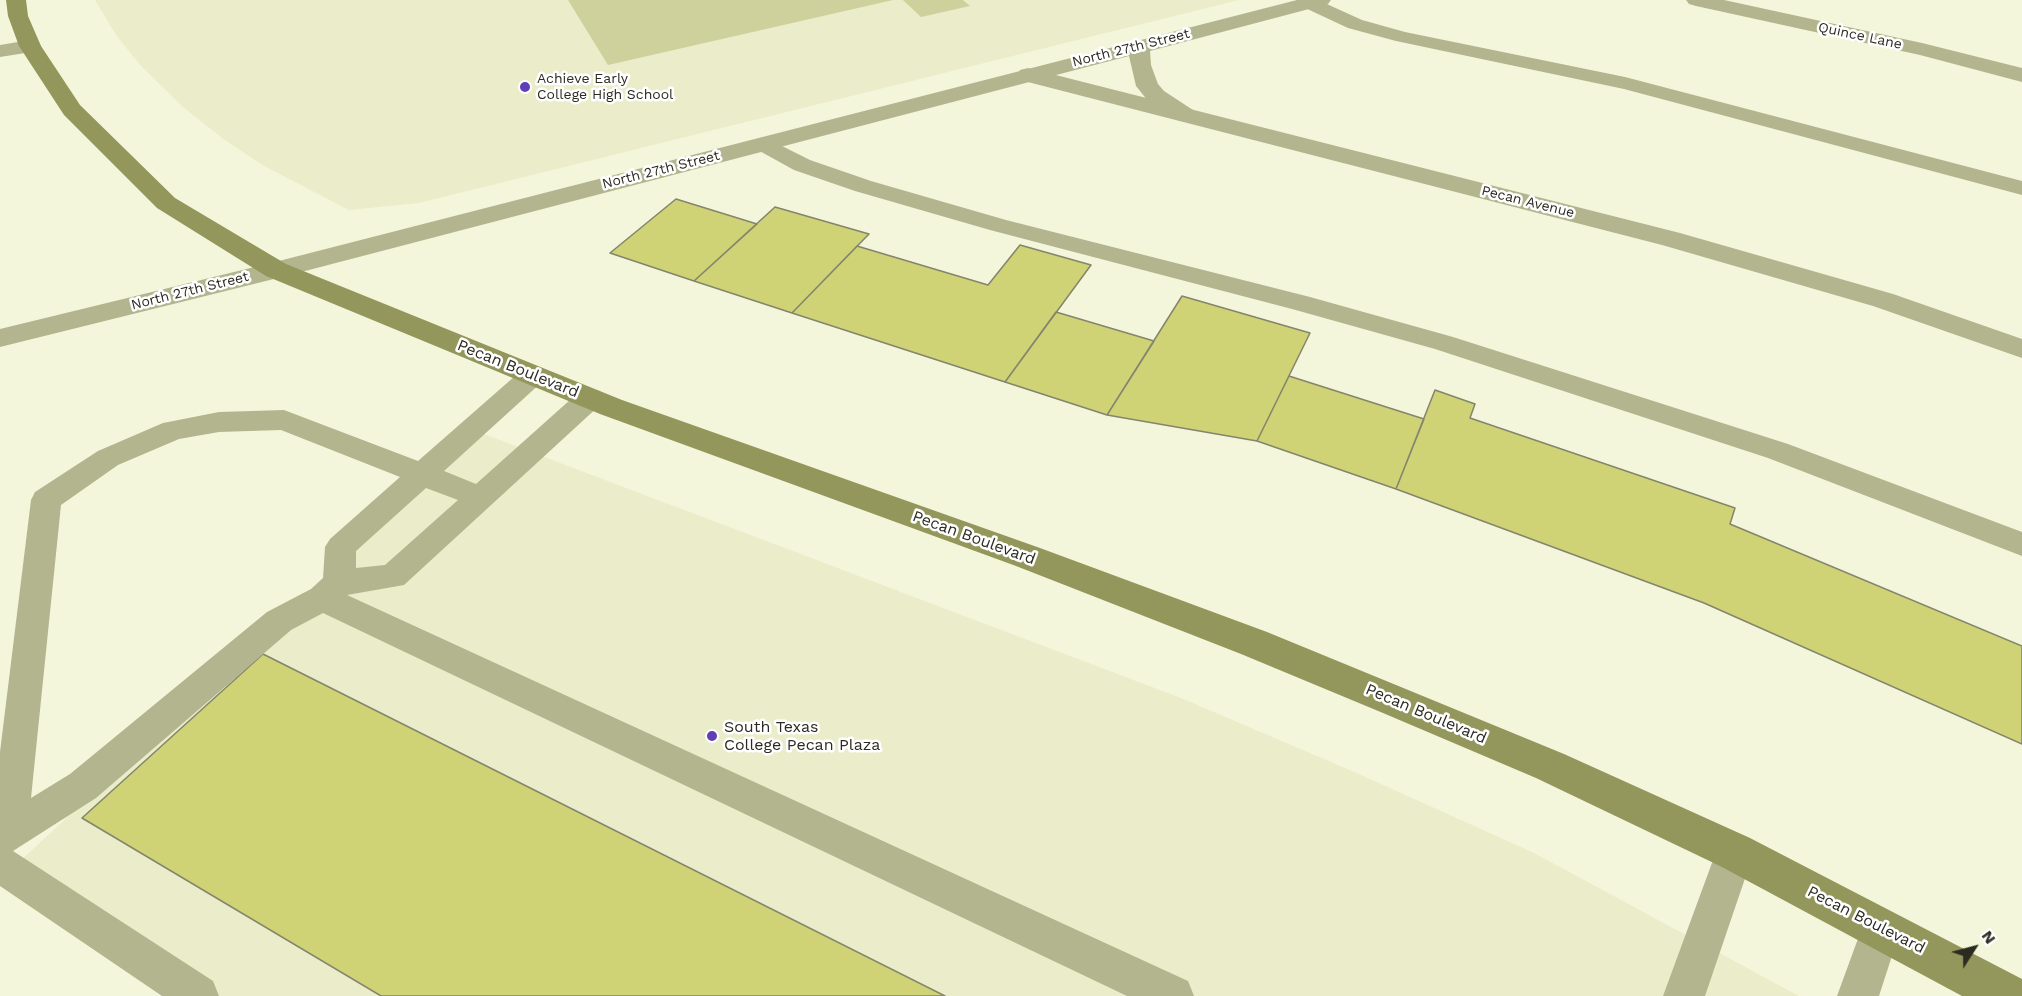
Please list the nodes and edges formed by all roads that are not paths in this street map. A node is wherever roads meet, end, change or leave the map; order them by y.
1 (16, 0) edge
2 (1696, 0) edge
3 (1315, 1) edge
4 (30, 46) junction
5 (1139, 46) junction
6 (0, 51) edge
7 (1028, 75) junction
8 (2022, 75) edge
9 (1185, 115) junction
10 (764, 144) junction
11 (2022, 188) edge
12 (276, 270) junction
13 (0, 338) edge
14 (2022, 349) edge
15 (533, 375) junction
16 (590, 398) junction
17 (422, 474) junction
18 (480, 497) junction
19 (2022, 544) edge
20 (330, 590) junction
21 (3, 845) edge
22 (1735, 852) junction
23 (1881, 928) junction
24 (198, 996) edge
25 (1173, 996) edge
26 (1684, 996) edge
27 (1858, 996) edge
28 (2008, 996) edge

1 - 4 main road, Pecan Boulevard
2 - 8 street, Quince Lane
3 - 5 street, North 27th Street
3 - 11 lane
4 - 6 street
4 - 12 main road, Pecan Boulevard
5 - 7 street, North 27th Street
5 - 9 street
7 - 9 street, Pecan Avenue
7 - 10 street, North 27th Street
9 - 14 street, Pecan Avenue
10 - 12 street, North 27th Street
10 - 19 lane
12 - 13 street, North 27th Street
12 - 15 main road, Pecan Boulevard
15 - 16 main road, Pecan Boulevard
15 - 17 lane
16 - 18 lane
16 - 22 main road, Pecan Boulevard
17 - 18 lane
17 - 20 lane
17 - 21 lane
18 - 20 lane
20 - 21 lane
20 - 25 lane
21 - 24 lane
22 - 23 main road, Pecan Boulevard
22 - 26 lane
23 - 27 lane
23 - 28 main road, Pecan Boulevard

